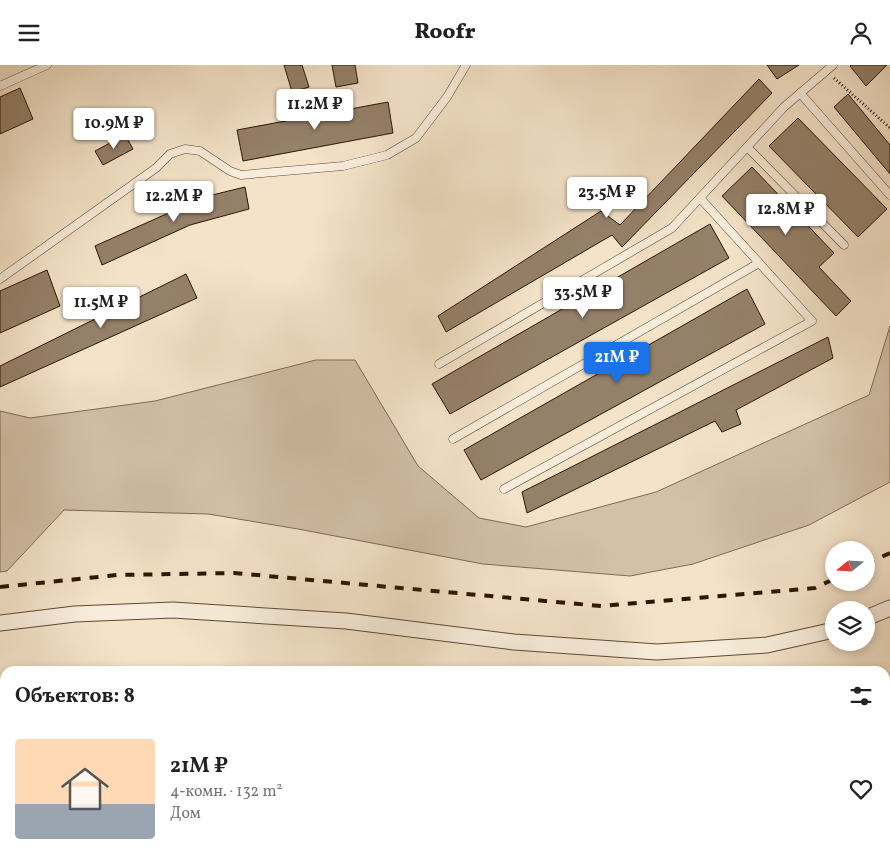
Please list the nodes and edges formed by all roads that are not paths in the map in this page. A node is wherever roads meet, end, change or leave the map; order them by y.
1 (47, 65) edge
2 (466, 65) edge
3 (833, 65) edge
4 (0, 86) edge
5 (800, 93) junction
6 (747, 147) junction
7 (890, 195) edge
8 (700, 198) junction
9 (844, 245) dead end
10 (759, 263) junction
11 (0, 279) edge
12 (439, 364) dead end
13 (452, 439) dead end
14 (504, 489) dead end
15 (890, 608) edge
16 (875, 614) edge
17 (0, 623) edge
18 (825, 632) edge

1 - 4 lane
2 - 11 lane
3 - 5 lane
5 - 6 lane
5 - 7 lane
6 - 8 lane
6 - 9 lane
8 - 10 lane
8 - 12 lane
10 - 13 lane
10 - 14 lane
15 - 16 street
17 - 18 street

